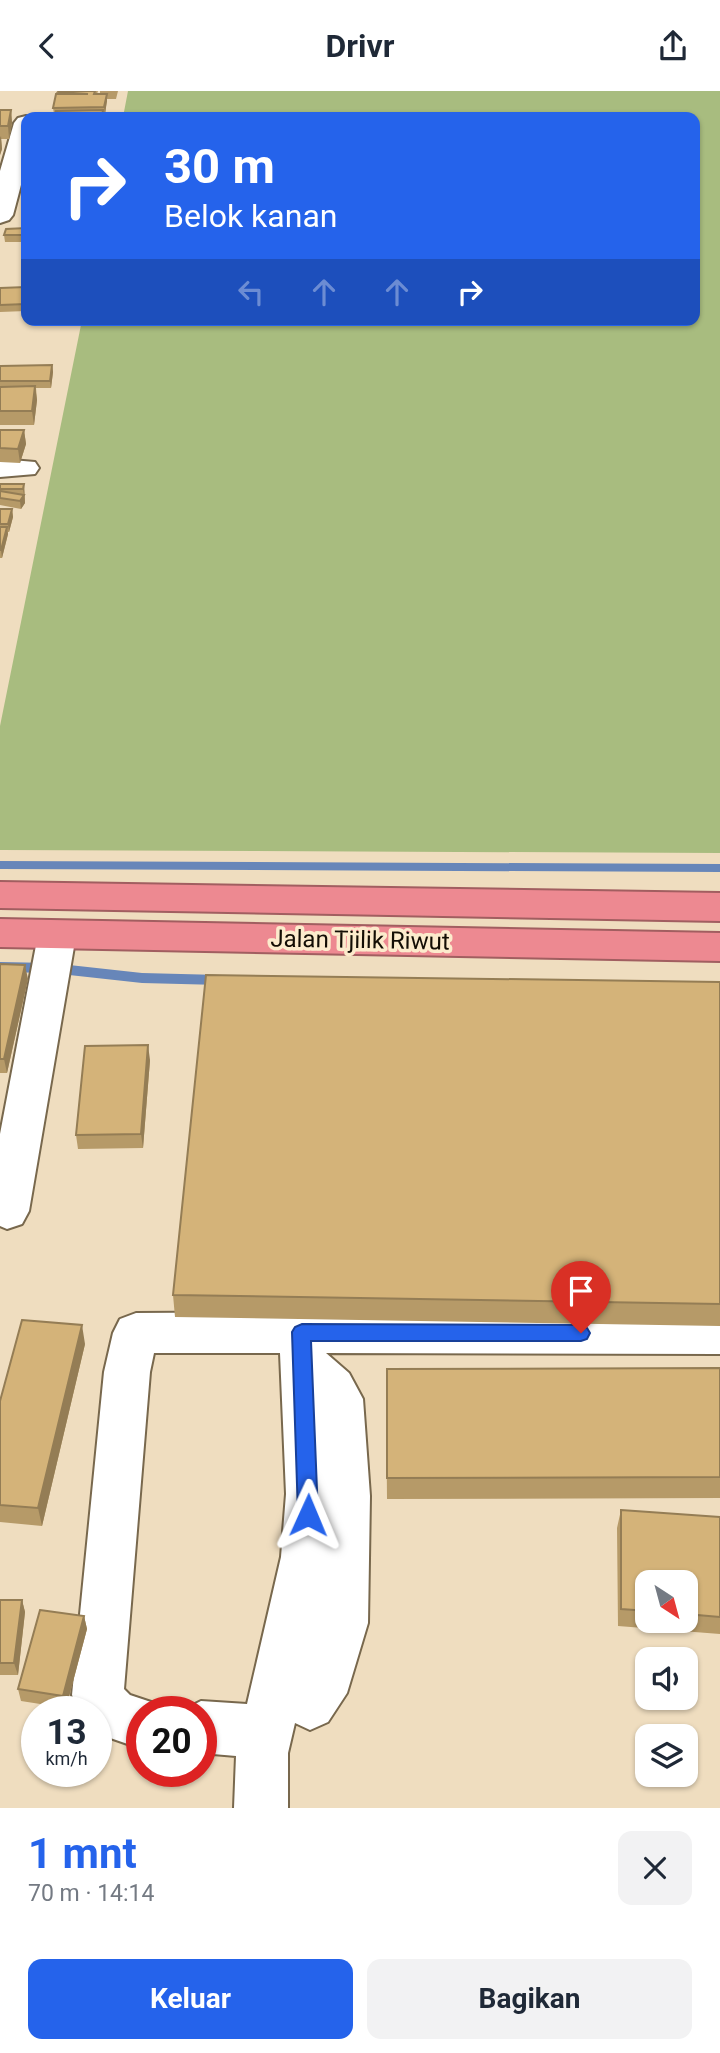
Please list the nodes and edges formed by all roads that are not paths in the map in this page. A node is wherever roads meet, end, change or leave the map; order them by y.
1 (21, 128) edge
2 (10, 147) edge
3 (1, 212) edge
4 (0, 895) edge
5 (720, 908) edge
6 (0, 933) edge
7 (57, 935) junction
8 (720, 947) edge
9 (7, 1211) dead end
10 (720, 1334) edge
11 (302, 1348) junction
12 (310, 1704) dead end
13 (126, 1720) edge
14 (217, 1728) edge
15 (267, 1732) junction
16 (261, 1808) edge

1 - 2 street
2 - 3 street
4 - 5 highway, Jalan Tjilik Riwut
6 - 7 highway, Jalan Tjilik Riwut
7 - 8 highway, Jalan Tjilik Riwut
7 - 9 street
10 - 11 street
11 - 12 street
11 - 13 street
11 - 15 street
14 - 15 street
15 - 16 street

